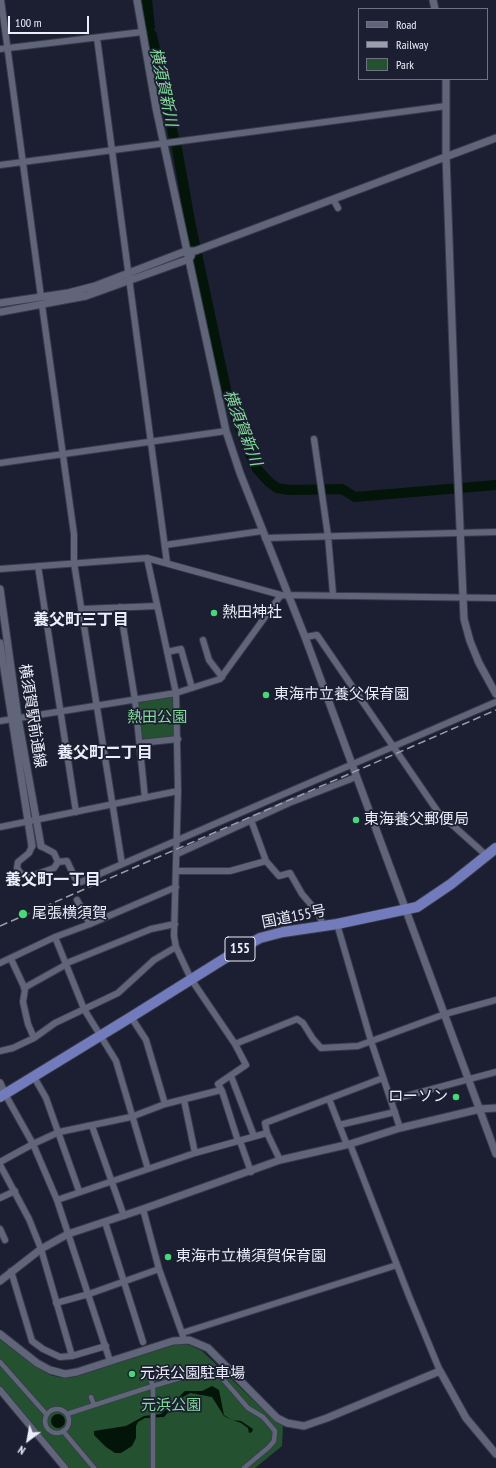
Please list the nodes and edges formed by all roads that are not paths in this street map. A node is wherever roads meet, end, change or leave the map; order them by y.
1 (137, 0) edge
2 (1, 3) edge
3 (142, 32) junction
4 (97, 38) junction
5 (3, 48) edge
6 (446, 80) edge
7 (446, 106) junction
8 (496, 138) edge
9 (165, 144) junction
10 (111, 151) junction
11 (446, 156) junction
12 (23, 162) junction
13 (0, 165) edge
14 (333, 199) junction
15 (338, 208) dead end
16 (186, 250) junction
17 (198, 250) junction
18 (188, 259) junction
19 (128, 272) junction
20 (129, 280) junction
21 (42, 301) junction
22 (0, 303) edge
23 (0, 312) edge
24 (226, 431) junction
25 (314, 439) dead end
26 (152, 442) junction
27 (62, 453) junction
28 (0, 463) edge
29 (496, 532) edge
30 (460, 533) junction
31 (264, 535) junction
32 (328, 536) junction
33 (165, 545) junction
34 (147, 558) junction
35 (74, 563) junction
36 (167, 563) junction
37 (38, 566) junction
38 (0, 569) edge
39 (0, 589) edge
40 (333, 594) junction
41 (281, 595) junction
42 (289, 595) junction
43 (464, 598) junction
44 (496, 598) edge
45 (157, 606) junction
46 (120, 607) junction
47 (82, 609) junction
48 (305, 637) junction
49 (203, 640) dead end
50 (0, 643) edge
51 (167, 652) junction
52 (222, 677) junction
53 (192, 688) junction
54 (176, 693) junction
55 (496, 694) edge
56 (135, 700) junction
57 (496, 702) edge
58 (98, 705) junction
59 (60, 711) junction
60 (15, 718) junction
61 (0, 721) edge
62 (178, 738) junction
63 (140, 743) junction
64 (393, 746) junction
65 (352, 765) junction
66 (356, 777) junction
67 (178, 791) junction
68 (145, 798) junction
69 (114, 803) junction
70 (76, 812) junction
71 (36, 820) junction
72 (250, 820) junction
73 (28, 822) junction
74 (0, 827) edge
75 (177, 840) junction
76 (32, 846) joint
77 (41, 846) joint
78 (496, 848) edge
79 (176, 854) junction
80 (487, 856) junction
81 (266, 860) junction
82 (58, 862) junction
83 (122, 864) junction
84 (176, 870) junction
85 (176, 887) junction
86 (77, 900) dead end
87 (406, 910) junction
88 (90, 924) junction
89 (175, 924) junction
90 (337, 924) junction
91 (323, 926) junction
92 (55, 937) junction
93 (176, 947) junction
94 (11, 959) junction
95 (0, 963) edge
96 (67, 964) junction
97 (191, 979) junction
98 (24, 988) junction
99 (496, 1000) edge
100 (84, 1009) junction
101 (445, 1014) junction
102 (132, 1017) junction
103 (102, 1036) junction
104 (34, 1038) junction
105 (371, 1041) junction
106 (235, 1044) junction
107 (0, 1051) edge
108 (496, 1072) edge
109 (231, 1076) junction
110 (34, 1077) junction
111 (383, 1078) junction
112 (468, 1079) junction
113 (0, 1083) edge
114 (221, 1090) junction
115 (3, 1096) edge
116 (329, 1099) junction
117 (184, 1100) junction
118 (391, 1100) junction
119 (165, 1104) junction
120 (496, 1108) edge
121 (480, 1109) junction
122 (395, 1112) junction
123 (132, 1117) junction
124 (339, 1125) junction
125 (92, 1126) junction
126 (400, 1128) junction
127 (59, 1132) junction
128 (267, 1133) junction
129 (254, 1136) junction
130 (239, 1141) junction
131 (33, 1144) junction
132 (348, 1144) junction
133 (195, 1153) junction
134 (496, 1154) edge
135 (280, 1160) junction
136 (0, 1163) edge
137 (148, 1169) junction
138 (251, 1172) junction
139 (111, 1181) junction
140 (15, 1191) junction
141 (79, 1191) junction
142 (0, 1198) edge
143 (57, 1200) junction
144 (143, 1209) junction
145 (124, 1216) junction
146 (105, 1222) junction
147 (0, 1229) edge
148 (68, 1234) junction
149 (5, 1240) dead end
150 (41, 1249) junction
151 (397, 1265) junction
152 (158, 1269) junction
153 (11, 1271) junction
154 (0, 1281) edge
155 (124, 1281) junction
156 (89, 1294) junction
157 (56, 1303) junction
158 (0, 1334) edge
159 (183, 1337) junction
160 (144, 1342) dead end
161 (106, 1346) junction
162 (72, 1356) junction
163 (110, 1361) junction
164 (0, 1362) edge
165 (440, 1371) junction
166 (150, 1378) dead end
167 (153, 1386) junction
168 (0, 1390) edge
169 (91, 1397) dead end
170 (94, 1405) junction
171 (67, 1414) junction
172 (47, 1415) junction
173 (277, 1421) dead end
174 (272, 1427) junction
175 (64, 1431) junction
176 (496, 1454) edge
177 (65, 1468) edge
178 (94, 1468) edge
179 (153, 1468) edge
180 (244, 1468) edge

1 - 3 street
2 - 5 street
3 - 4 street
3 - 9 street
4 - 5 street
4 - 10 street
5 - 12 street
6 - 7 street
7 - 9 street
7 - 11 street
8 - 11 street
9 - 10 street
9 - 16 street
10 - 12 street
10 - 19 street
11 - 14 street
11 - 30 street
12 - 13 street
12 - 21 street
14 - 15 street
14 - 17 street
16 - 17 street
16 - 18 street
16 - 19 street
17 - 18 street
18 - 20 street
18 - 24 street
19 - 20 street
19 - 21 street
20 - 21 street
20 - 26 street
21 - 22 street
21 - 23 street
21 - 27 street
24 - 26 street
24 - 31 street
25 - 32 street
26 - 27 street
26 - 33 street
27 - 28 street
27 - 35 street
29 - 30 street
30 - 32 street
30 - 43 street
31 - 32 street
31 - 33 street
31 - 42 street
32 - 40 street
33 - 36 street
34 - 35 street
34 - 36 street
34 - 45 street
35 - 37 street
35 - 47 street
36 - 41 street
37 - 38 street
37 - 59 street
39 - 60 street, 横須賀駅前通線
40 - 42 street
40 - 43 street
41 - 42 street
41 - 52 street
42 - 48 street
43 - 44 street
43 - 55 street
45 - 46 street
45 - 51 street
46 - 47 street
46 - 56 street
47 - 58 street
48 - 64 street
48 - 65 street
49 - 52 street
50 - 60 street, 横須賀駅前通線
51 - 53 street
51 - 54 street
52 - 53 street
53 - 54 street
54 - 56 street
54 - 62 street
56 - 58 street
56 - 63 street
57 - 64 street
58 - 59 street
58 - 69 street
59 - 60 street
59 - 70 street
60 - 61 street
60 - 71 street, 横須賀駅前通線
60 - 73 street, 横須賀駅前通線
62 - 63 street
62 - 67 street
63 - 68 street
64 - 65 street
64 - 80 street
65 - 66 street
65 - 75 street
66 - 72 street
66 - 87 street
67 - 68 street
67 - 75 street
68 - 69 street
69 - 70 street
69 - 83 street
70 - 71 street
71 - 73 street
71 - 77 street, 横須賀駅前通線
72 - 79 street
72 - 81 street
73 - 74 street
73 - 76 street, 横須賀駅前通線
75 - 79 street
75 - 83 street
76 - 82 street
77 - 82 street
78 - 80 highway, 国道155号 / 155
79 - 84 street
80 - 87 highway, 国道155号 / 155
81 - 84 street
81 - 91 street
82 - 83 street
84 - 85 street
85 - 88 street
85 - 89 street
86 - 88 street
87 - 90 highway, 国道155号 / 155
87 - 101 street
88 - 92 street
89 - 93 street
89 - 96 street
90 - 91 highway, 国道155号 / 155
90 - 105 street
91 - 97 highway, 国道155号 / 155
92 - 94 street
92 - 96 street
93 - 97 street
93 - 100 street
94 - 95 street
94 - 98 street
96 - 98 street
96 - 100 street
97 - 102 highway, 国道155号 / 155
97 - 106 street
98 - 104 street
99 - 101 street
100 - 103 street
100 - 104 street
101 - 105 street
101 - 112 street
102 - 103 highway, 国道155号 / 155
102 - 119 street
103 - 110 highway, 国道155号 / 155
103 - 123 street
104 - 107 street
105 - 106 street
105 - 111 street
106 - 109 street
108 - 112 street
109 - 114 street
109 - 129 street
110 - 115 highway, 国道155号 / 155
110 - 127 street
111 - 116 street
111 - 118 street
112 - 118 street
112 - 121 street
113 - 115 street
114 - 117 street
114 - 130 street
115 - 131 street
116 - 124 street
116 - 128 street
117 - 119 street
117 - 133 street
118 - 122 street
119 - 123 street
120 - 121 street
121 - 126 street
121 - 134 street
122 - 124 street
122 - 126 street
123 - 125 street
123 - 137 street
124 - 132 street
125 - 127 street
125 - 139 street
126 - 132 street
127 - 131 street
127 - 141 street
128 - 129 street
128 - 135 street
129 - 130 street
130 - 133 street
130 - 138 street
131 - 136 street
131 - 143 street
132 - 135 street
132 - 151 street
133 - 137 street
135 - 138 street
136 - 140 street
137 - 139 street
138 - 144 street
139 - 141 street
139 - 145 street
140 - 142 street
140 - 150 street
141 - 143 street
143 - 148 street
144 - 145 street
144 - 152 street
145 - 146 street
146 - 148 street
146 - 155 street
147 - 149 street
148 - 150 street
148 - 156 street
150 - 153 street
150 - 157 street
151 - 159 street
151 - 165 street
152 - 155 street
152 - 159 street
153 - 154 street
153 - 162 street
155 - 156 street
155 - 160 street
156 - 157 street
156 - 161 street
157 - 162 street
158 - 163 street
159 - 163 street
159 - 165 street
161 - 162 street
161 - 163 street
164 - 172 street
165 - 176 street
166 - 167 street
167 - 170 street
167 - 174 street
167 - 179 street
168 - 177 street
169 - 170 street
170 - 171 street
171 - 172 street
171 - 175 street
172 - 175 street
173 - 174 street
174 - 180 street
175 - 178 street

